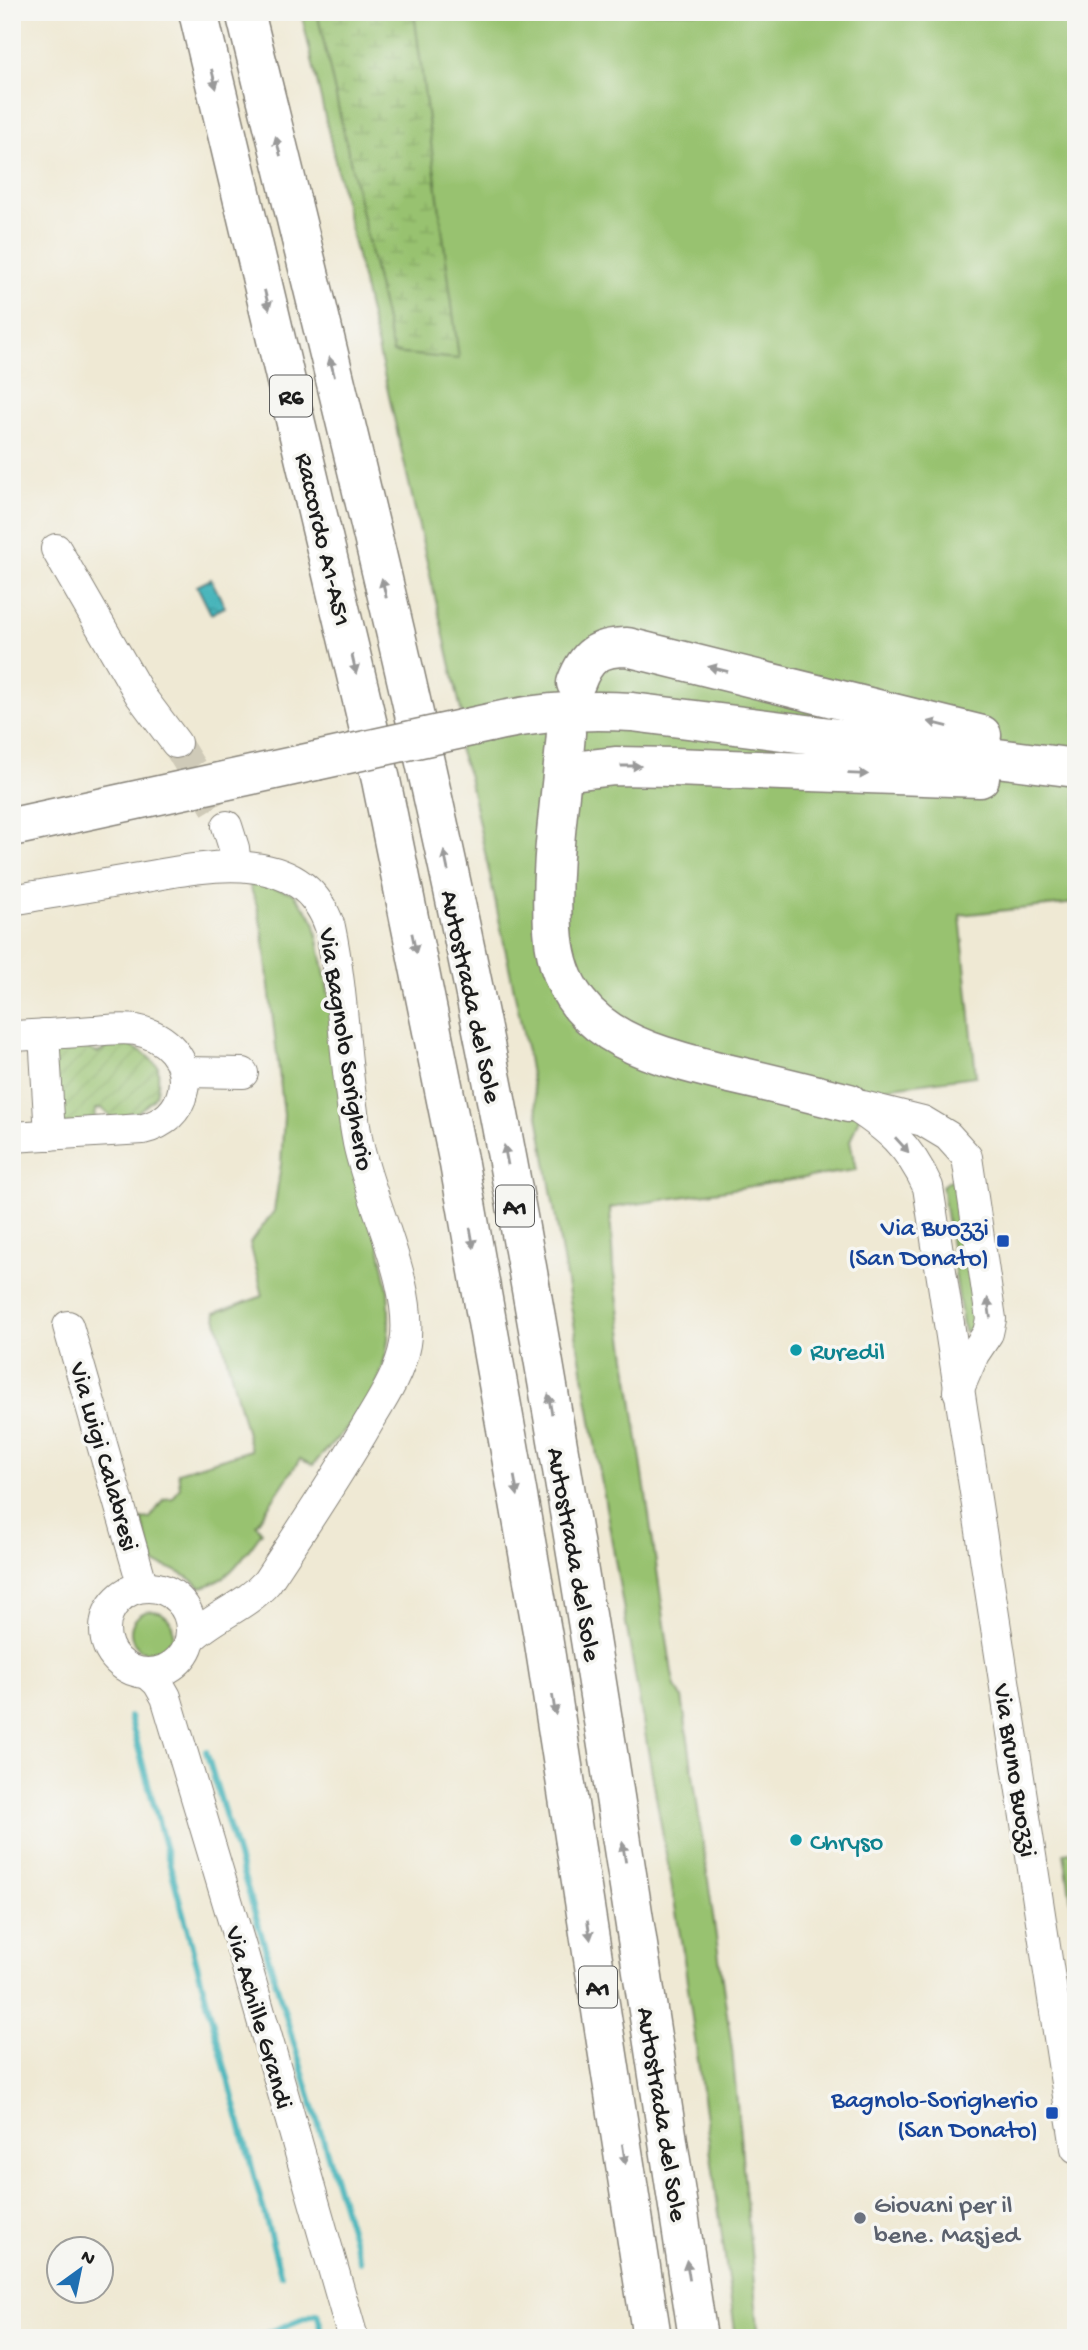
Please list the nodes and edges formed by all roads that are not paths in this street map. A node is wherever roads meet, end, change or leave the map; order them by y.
1 (198, 12) edge
2 (245, 12) edge
3 (56, 550) dead end
4 (576, 683) dead end
5 (566, 733) dead end
6 (176, 743) tunnel mouth
7 (1076, 759) edge
8 (1076, 768) edge
9 (563, 772) junction
10 (428, 774) joint
11 (381, 780) joint
12 (1076, 780) edge
13 (226, 826) tunnel mouth
14 (12, 827) edge
15 (236, 866) junction
16 (12, 900) edge
17 (44, 1034) junction
18 (12, 1036) edge
19 (184, 1072) junction
20 (243, 1073) dead end
21 (849, 1103) junction
22 (50, 1135) junction
23 (12, 1137) edge
24 (967, 1157) junction
25 (928, 1187) junction
26 (68, 1326) dead end
27 (948, 1328) junction
28 (984, 1339) junction
29 (958, 1392) junction
30 (143, 1587) junction
31 (182, 1603) junction
32 (217, 1617) junction
33 (191, 1638) junction
34 (161, 1668) junction
35 (1076, 2148) edge
36 (353, 2338) edge
37 (652, 2338) edge
38 (698, 2338) edge

1 -> 11 highway, Raccordo A1-A51 / R6
10 -> 2 highway, Raccordo A1-A51 / R6
3 - 6 street
7 -> 4 highway
5 - 9 highway
8 - 14 highway, bridge
9 -> 12 highway
9 - 21 highway
38 -> 10 highway, Autostrada del Sole / A1
11 -> 37 highway, Autostrada del Sole / A1
13 - 15 street
15 - 16 street, Via Bagnolo Sorigherio
15 - 32 street, Via Bagnolo Sorigherio
17 - 18 street
17 - 19 street
17 - 22 street
19 - 20 street
19 - 22 street
21 - 24 street
21 -> 25 street, Via Bruno Buozzi
22 - 23 street
24 - 25 street
28 -> 24 street
25 - 27 street, Via Bruno Buozzi
26 - 30 street, Via Luigi Calabresi
27 - 28 street
27 - 29 street, Via Bruno Buozzi
28 - 29 street
29 - 35 street, Via Bruno Buozzi
30 - 31 street
30 - 34 street
31 - 32 street
31 - 33 street
32 - 33 street, Via Bagnolo Sorigherio
33 - 34 street
34 - 36 street, Via Achille Grandi

